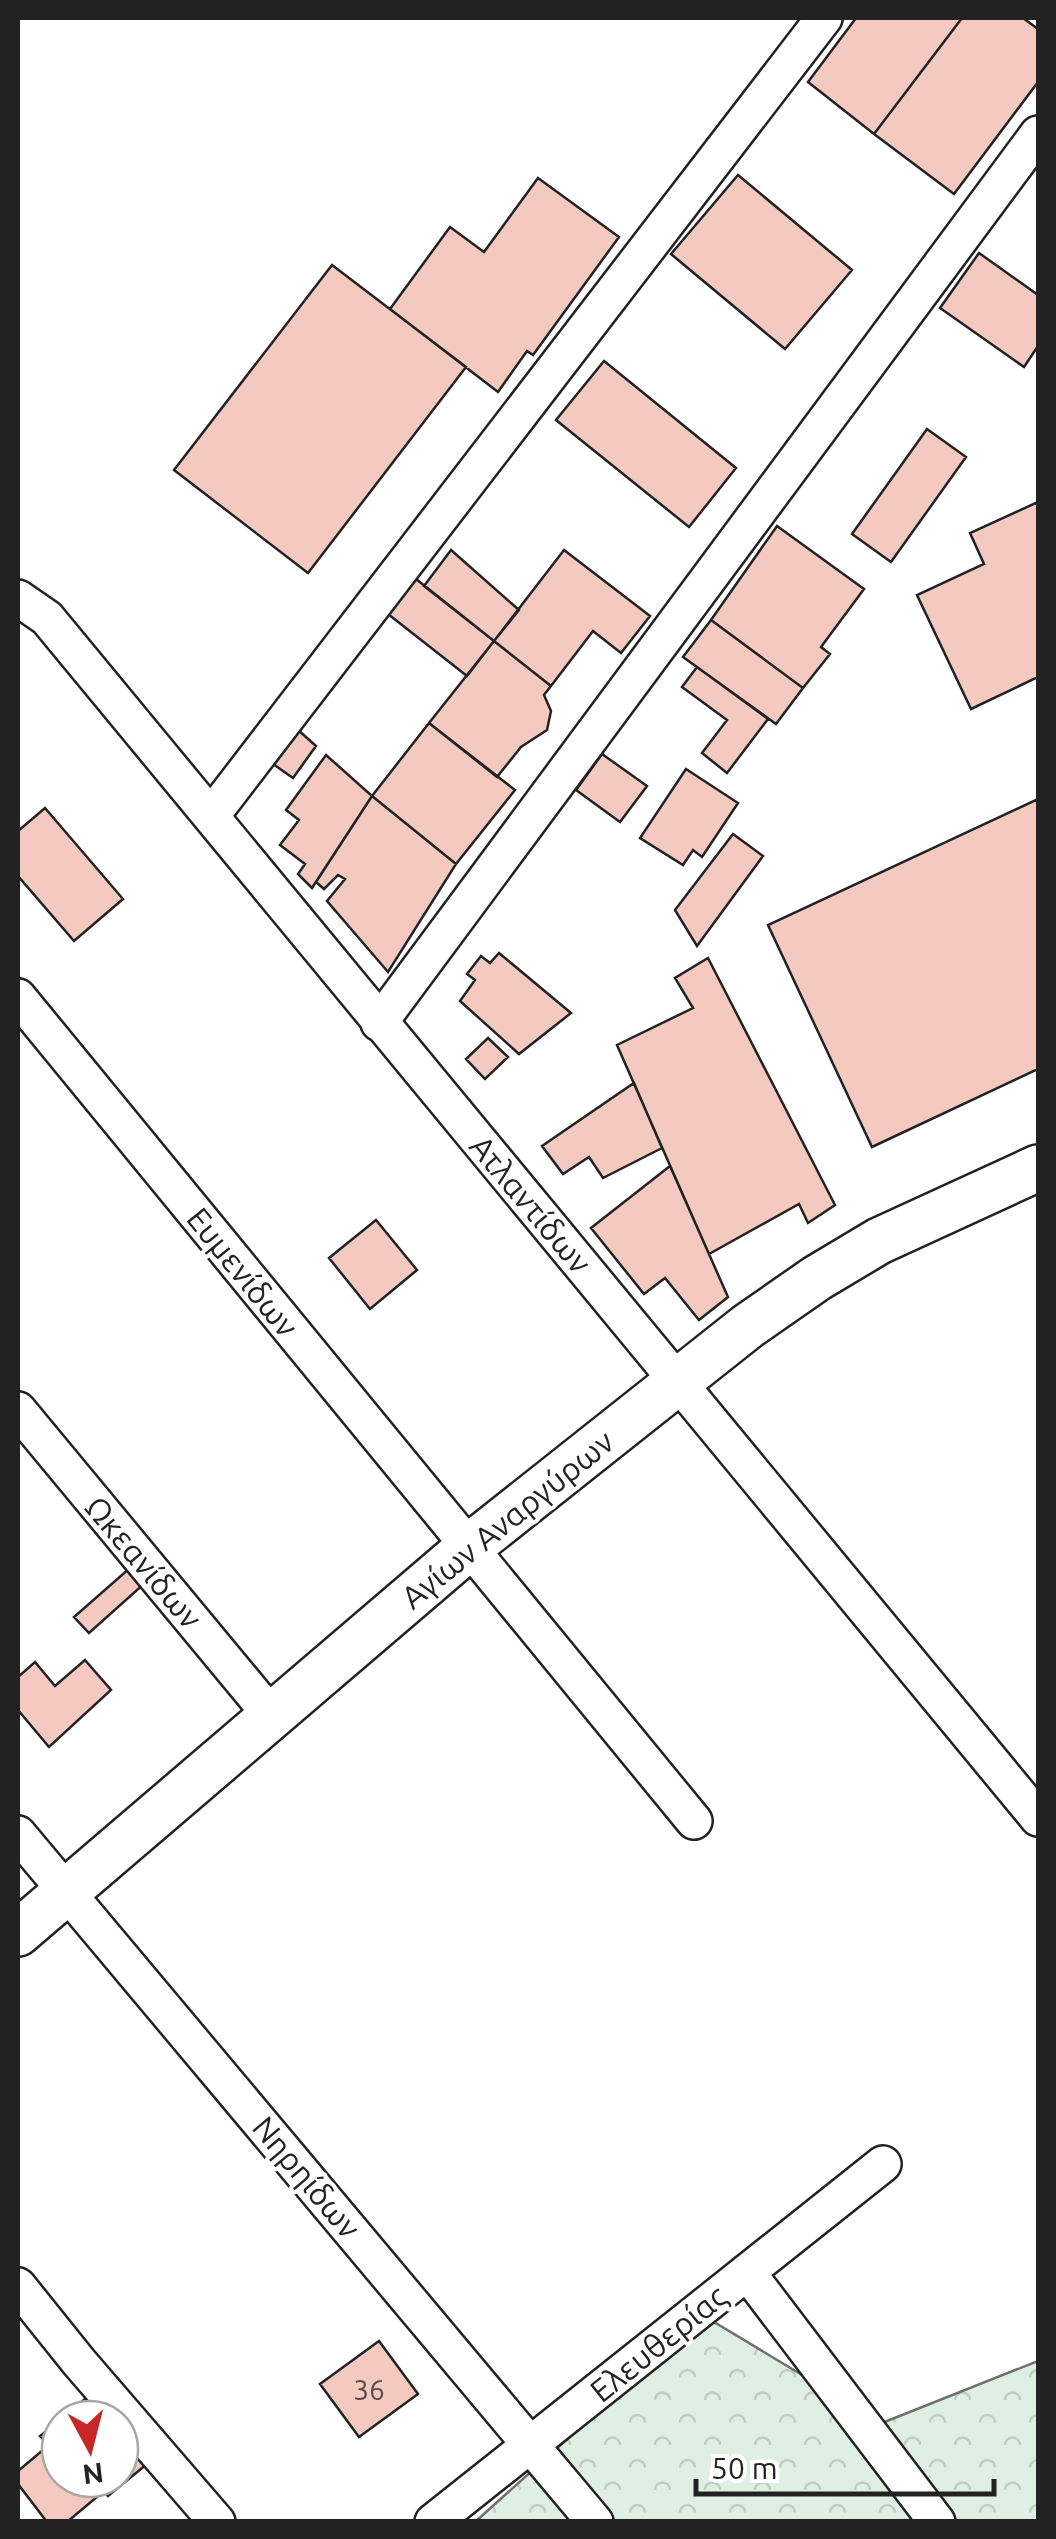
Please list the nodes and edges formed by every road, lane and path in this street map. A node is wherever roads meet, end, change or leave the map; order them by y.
1 (824, 18) edge
2 (1038, 134) edge
3 (18, 598) edge
4 (212, 816) junction
5 (18, 996) edge
6 (380, 1024) junction
7 (1038, 1168) edge
8 (679, 1380) junction
9 (18, 1410) edge
10 (468, 1548) junction
11 (270, 1714) junction
12 (1038, 1818) edge
13 (694, 1820) dead end
14 (18, 1834) edge
15 (64, 1891) junction
16 (18, 1933) edge
17 (883, 2164) dead end
18 (746, 2272) junction
19 (18, 2286) edge
20 (530, 2444) junction
21 (217, 2522) edge
22 (433, 2522) edge
23 (595, 2522) edge
24 (937, 2522) edge

1 - 4 street
2 - 6 street
3 - 4 street, Ατλαντίδων
4 - 6 street, Ατλαντίδων
5 - 10 street, Ευμενίδων
6 - 8 street, Ατλαντίδων
7 - 8 street, Αγίων Αναργύρων
8 - 10 street, Αγίων Αναργύρων
8 - 12 street, Ατλαντίδων
9 - 11 street, Ωκεανίδων
10 - 11 street, Αγίων Αναργύρων
10 - 13 street, Ευμενίδων
11 - 15 street, Αγίων Αναργύρων
14 - 15 street, Νηρηίδων
15 - 16 street, Αγίων Αναργύρων
15 - 20 street, Νηρηίδων
17 - 18 street, Ελευθερίας
18 - 20 street, Ελευθερίας
18 - 24 street
19 - 21 street
20 - 22 street, Ελευθερίας
20 - 23 street, Νηρηίδων

